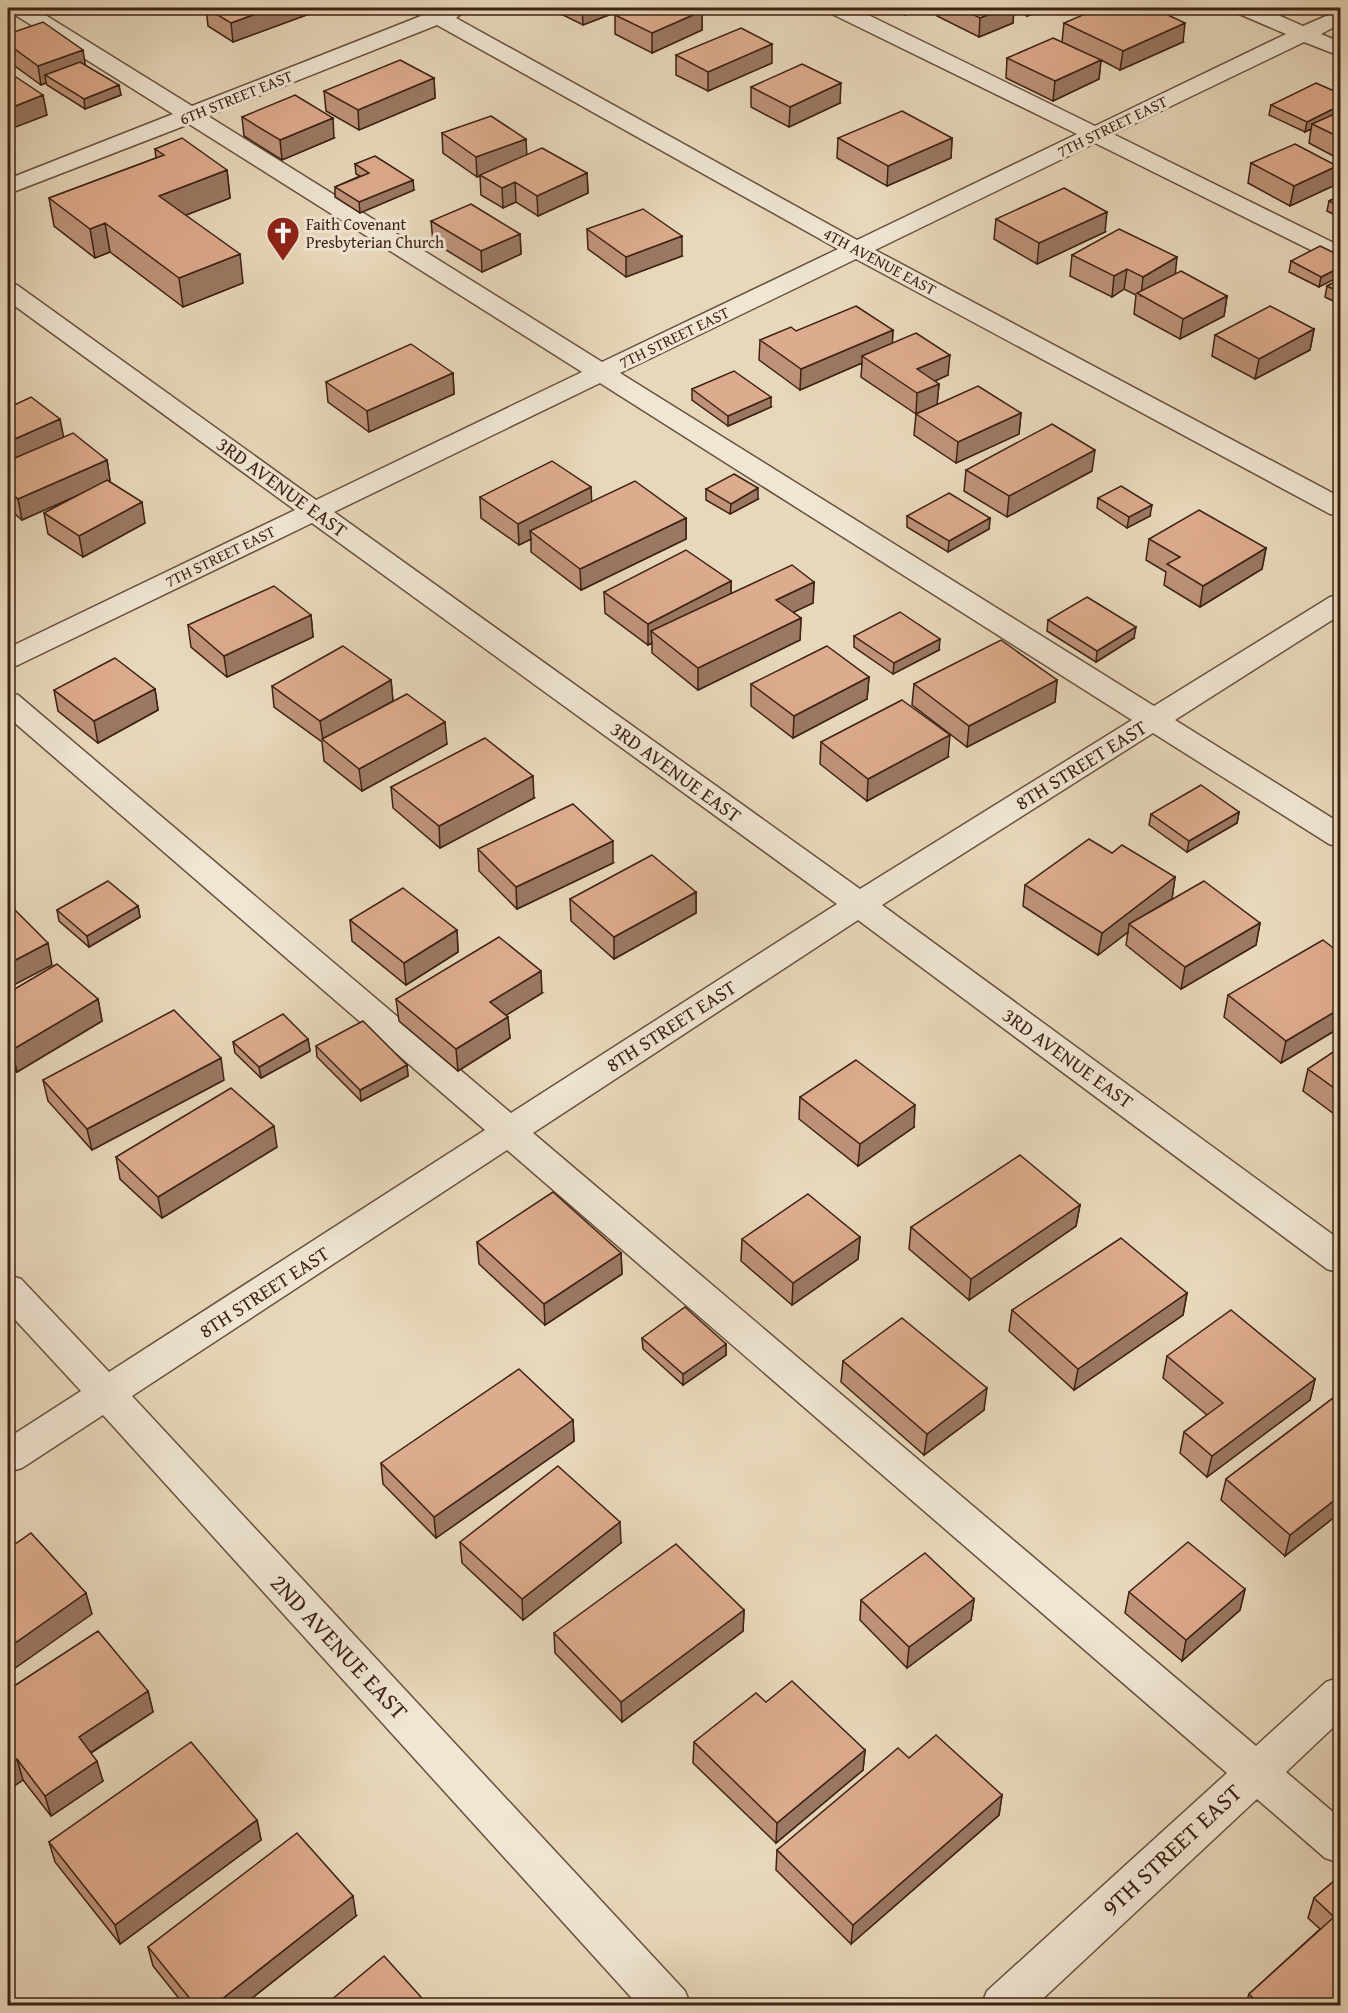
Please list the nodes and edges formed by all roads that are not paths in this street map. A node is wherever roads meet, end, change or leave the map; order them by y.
1 (20, 8) edge
2 (464, 8) edge
3 (838, 8) edge
4 (1245, 8) edge
5 (431, 12) edge
6 (1341, 16) edge
7 (1303, 33) junction
8 (1341, 50) edge
9 (192, 114) junction
10 (1096, 134) junction
11 (8, 187) edge
12 (856, 249) junction
13 (1341, 255) edge
14 (8, 290) edge
15 (602, 372) junction
16 (1341, 508) edge
17 (315, 510) junction
18 (1341, 603) edge
19 (8, 659) edge
20 (8, 702) edge
21 (1154, 720) junction
22 (1341, 837) edge
23 (859, 904) junction
24 (510, 1131) junction
25 (1341, 1259) edge
26 (8, 1289) edge
27 (107, 1394) junction
28 (8, 1457) edge
29 (1341, 1695) edge
30 (1258, 1771) junction
31 (1341, 1844) edge
32 (669, 2006) edge
33 (1003, 2006) edge

1 - 9 street
2 - 5 street, 6TH STREET EAST
3 - 10 street
4 - 7 street
5 - 9 street, 6TH STREET EAST
5 - 12 street, 4TH AVENUE EAST
6 - 7 street, 7TH STREET EAST
7 - 8 street
7 - 10 street, 7TH STREET EAST
9 - 11 street, 6TH STREET EAST
9 - 15 street
10 - 12 street, 7TH STREET EAST
10 - 13 street
12 - 15 street, 7TH STREET EAST
12 - 16 street, 4TH AVENUE EAST
14 - 17 street, 3RD AVENUE EAST
15 - 17 street, 7TH STREET EAST
15 - 21 street
17 - 19 street, 7TH STREET EAST
17 - 23 street, 3RD AVENUE EAST
18 - 21 street, 8TH STREET EAST
20 - 24 street
21 - 22 street
21 - 23 street, 8TH STREET EAST
23 - 24 street, 8TH STREET EAST
23 - 25 street, 3RD AVENUE EAST
24 - 27 street, 8TH STREET EAST
24 - 30 street
26 - 27 street, 2ND AVENUE EAST
27 - 28 street, 8TH STREET EAST
27 - 32 street, 2ND AVENUE EAST
29 - 30 street, 9TH STREET EAST
30 - 31 street
30 - 33 street, 9TH STREET EAST

